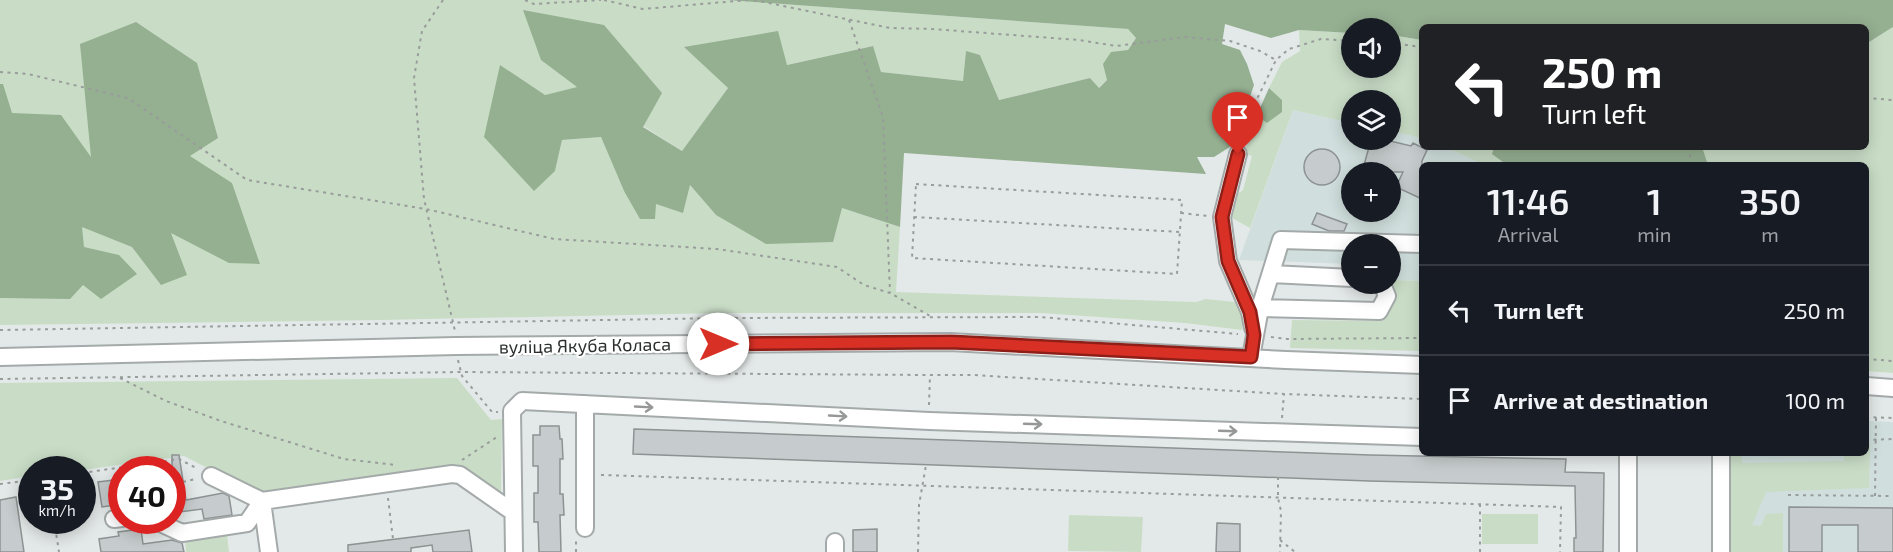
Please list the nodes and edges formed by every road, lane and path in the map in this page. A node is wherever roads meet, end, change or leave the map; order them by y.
1 (443, 0) edge
2 (525, 0) edge
3 (602, 0) edge
4 (748, 0) edge
5 (754, 0) edge
6 (849, 20) junction
7 (1341, 40) edge
8 (1401, 44) edge
9 (1419, 47) edge
10 (1276, 60) junction
11 (0, 72) edge
12 (1869, 99) edge
13 (1893, 100) edge
14 (1238, 154) joint
15 (426, 209) junction
16 (1181, 213) junction
17 (914, 217) junction
18 (1222, 217) junction
19 (1180, 232) junction
20 (1419, 244) edge
21 (1270, 274) junction
22 (1341, 277) edge
23 (890, 293) junction
24 (1386, 294) edge
25 (1260, 308) junction
26 (933, 317) junction
27 (454, 322) junction
28 (0, 330) edge
29 (1254, 335) junction
30 (1419, 338) edge
31 (0, 357) edge
32 (1251, 357) junction
33 (1869, 359) edge
34 (1893, 361) edge
35 (1419, 365) edge
36 (930, 375) junction
37 (462, 376) dead end
38 (118, 377) junction
39 (0, 379) edge
40 (1869, 386) edge
41 (1893, 388) edge
42 (1284, 394) junction
43 (1419, 399) edge
44 (585, 404) junction
45 (492, 412) dead end
46 (929, 413) dead end
47 (1869, 417) edge
48 (1876, 417) junction
49 (1893, 418) edge
50 (512, 419) junction
51 (1281, 433) junction
52 (1419, 436) edge
53 (1875, 439) junction
54 (1893, 439) edge
55 (1869, 440) edge
56 (1628, 456) edge
57 (1721, 456) edge
58 (458, 462) dead end
59 (926, 465) dead end
60 (401, 466) dead end
61 (96, 471) edge
62 (585, 475) junction
63 (211, 476) joint
64 (1278, 477) dead end
65 (18, 482) edge
66 (386, 483) junction
67 (0, 484) edge
68 (922, 486) junction
69 (1788, 495) dead end
70 (1875, 496) junction
71 (1893, 496) edge
72 (1278, 498) junction
73 (262, 501) junction
74 (1480, 504) junction
75 (513, 512) junction
76 (581, 529) joint
77 (186, 532) edge
78 (56, 534) edge
79 (393, 539) dead end
80 (1280, 540) junction
81 (58, 552) edge
82 (269, 552) edge
83 (514, 552) edge
84 (576, 552) edge
85 (918, 552) edge
86 (1280, 552) edge
87 (1295, 552) edge
88 (1480, 552) edge
89 (1560, 552) edge
90 (1628, 552) edge
91 (1721, 552) edge

1 - 15 path
2 - 3 path
3 - 4 path
5 - 6 path
6 - 10 path
6 - 23 path
7 - 10 path
8 - 9 path
10 - 14 path
11 - 15 path
12 - 13 path
14 - 18 street
15 - 23 path
15 - 27 path
16 - 17 path
16 - 18 path
16 - 19 path
17 - 19 path
17 - 19 path
18 - 29 street
20 - 21 street
21 - 22 street
21 - 25 street
23 - 26 path
24 - 25 street
25 - 29 street
26 - 27 path
26 - 29 path
27 - 28 path
29 - 30 path
29 - 32 street
31 - 32 street, вуліца Якуба Коласа
32 - 35 street, вуліца Якуба Коласа
33 - 34 path
36 - 38 path
36 - 42 path
36 - 46 path
37 - 45 path
38 - 39 path
38 - 60 path
40 - 41 street
42 - 43 path
42 - 51 path
44 - 50 street
44 -> 51 street
44 - 62 street
47 - 48 path
48 - 49 path
48 - 53 path
50 - 58 path
50 - 75 street
51 - 52 street
53 - 54 path
53 - 55 path
53 - 70 path
56 - 90 street
57 - 91 street
59 - 68 path
61 - 63 path
62 - 68 path
62 - 76 street
63 - 73 street
64 - 72 path
65 - 67 path
66 - 73 street
66 - 75 street
66 - 79 path
68 - 72 path
68 - 85 path
69 - 70 path
70 - 71 path
72 - 74 path
72 - 80 path
73 - 77 street
73 - 82 street
74 - 88 path
74 - 89 path
75 - 83 street
76 - 84 path
78 - 81 path
80 - 86 path
80 - 87 path

